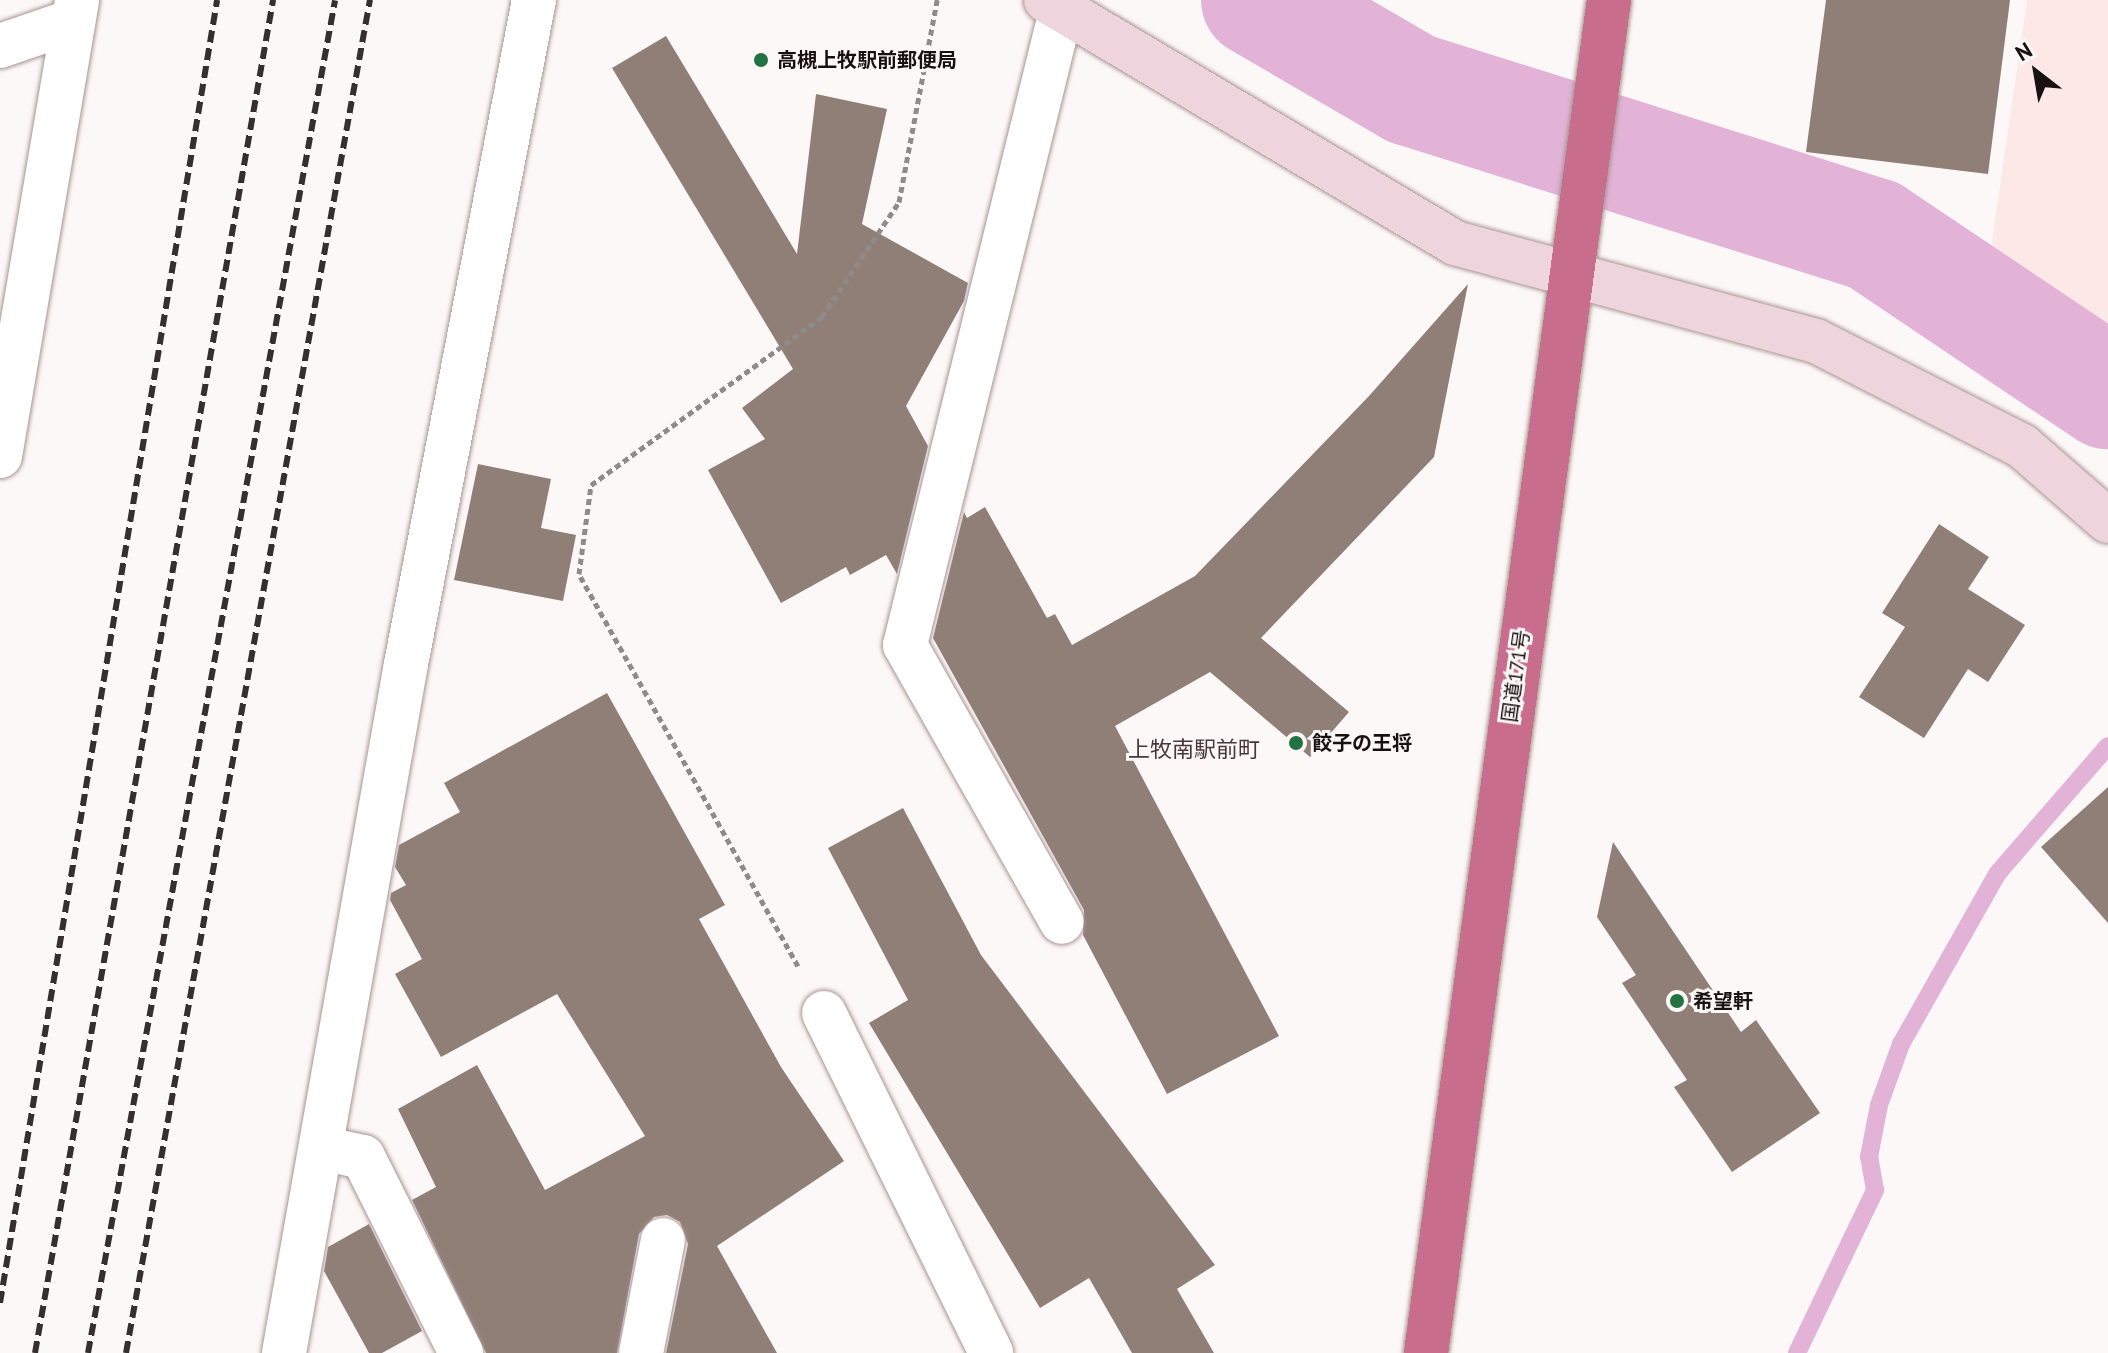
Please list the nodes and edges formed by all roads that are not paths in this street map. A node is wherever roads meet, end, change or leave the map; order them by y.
1 (534, 0) edge
2 (1609, 0) edge
3 (1053, 6) edge
4 (75, 10) edge
5 (0, 46) edge
6 (1569, 275) junction
7 (6, 395) edge
8 (0, 456) edge
9 (2108, 521) edge
10 (1062, 922) dead end
11 (824, 1013) road end
12 (321, 1148) junction
13 (663, 1240) dead end
14 (284, 1353) edge
15 (461, 1353) edge
16 (641, 1353) edge
17 (991, 1353) edge
18 (1426, 1353) edge

1 - 12 street
2 - 6 highway, 国道171号
3 - 6 street
3 - 10 street
4 - 5 street
4 - 7 street
6 - 9 street
6 - 18 highway, 国道171号
7 - 8 street
11 - 17 street
12 - 14 street
12 - 15 street
13 - 16 street

